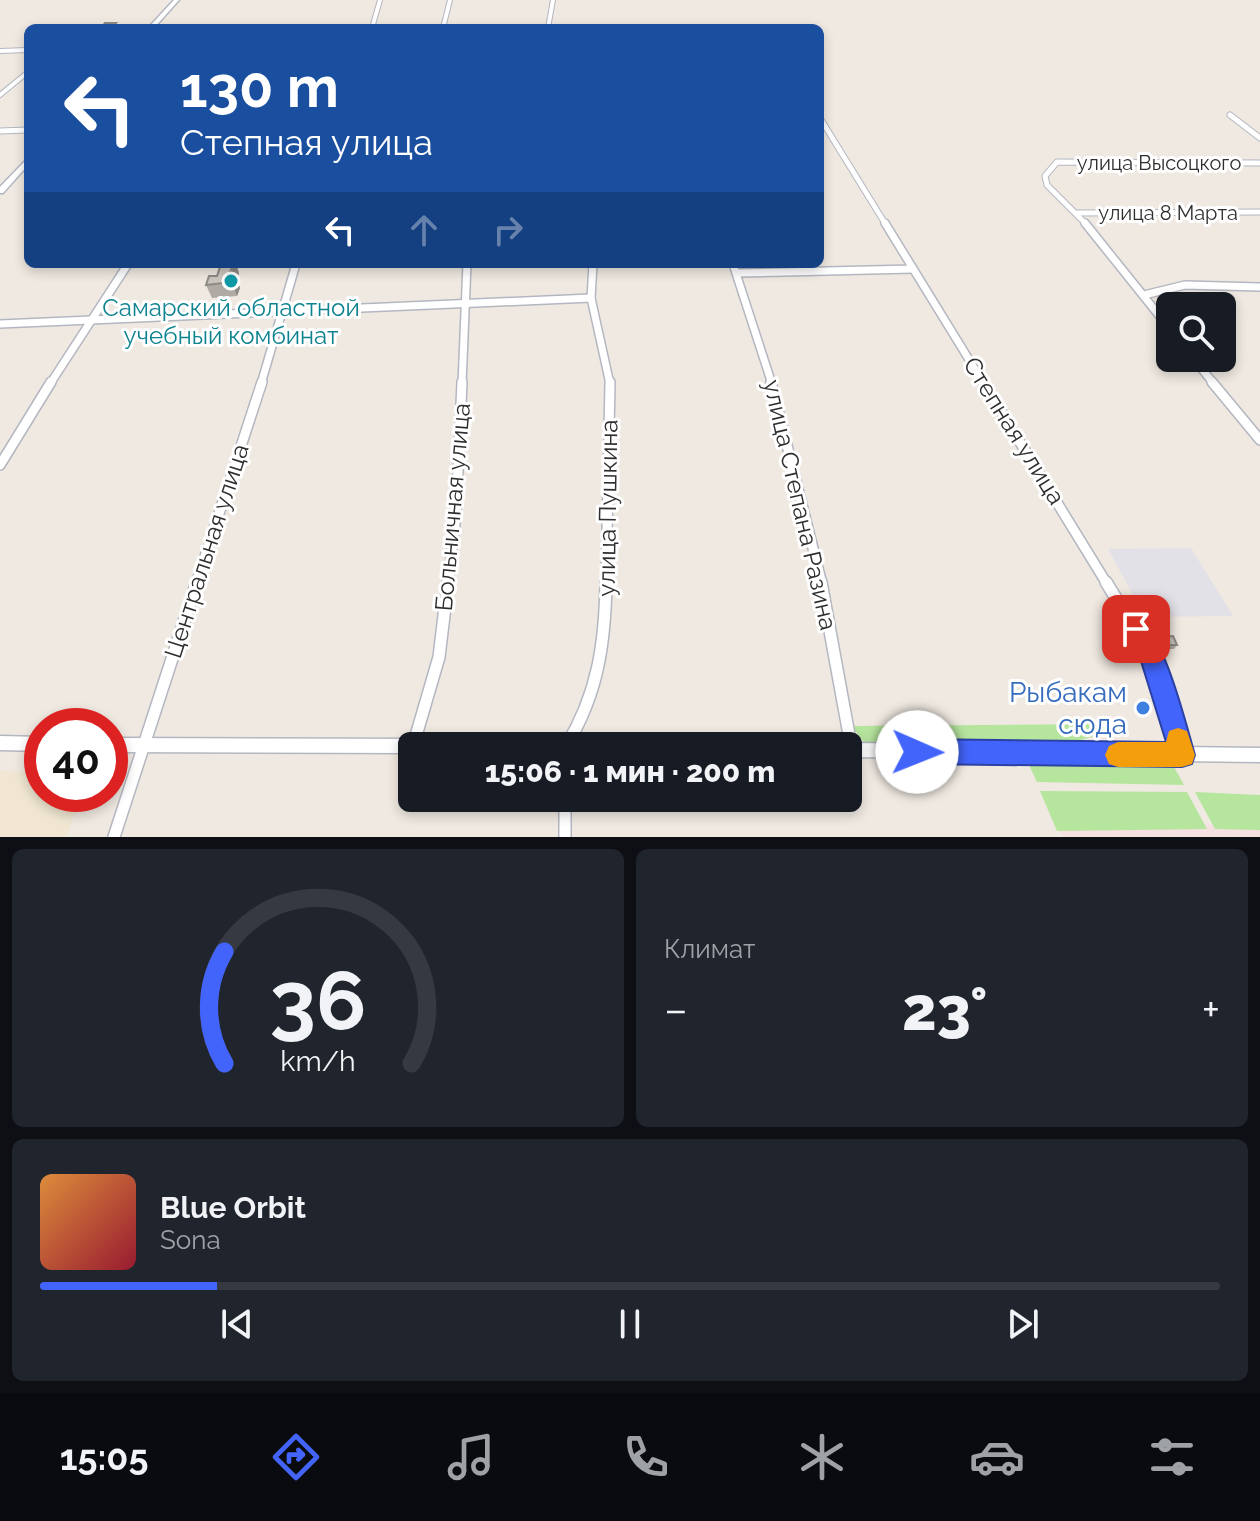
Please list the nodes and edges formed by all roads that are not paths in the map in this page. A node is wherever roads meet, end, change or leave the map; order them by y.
1 (177, 0) edge
2 (380, 0) edge
3 (450, 0) edge
4 (553, 0) edge
5 (155, 24) edge
6 (373, 24) edge
7 (444, 24) edge
8 (549, 24) edge
9 (24, 50) edge
10 (0, 51) edge
11 (24, 75) edge
12 (0, 95) edge
13 (1230, 115) dead end
14 (824, 124) edge
15 (24, 130) edge
16 (0, 131) edge
17 (1260, 138) edge
18 (1260, 163) edge
19 (24, 165) edge
20 (0, 191) edge
21 (1260, 212) edge
22 (1077, 213) junction
23 (125, 268) edge
24 (295, 268) edge
25 (467, 268) edge
26 (593, 268) edge
27 (735, 269) edge
28 (913, 269) junction
29 (1260, 287) edge
30 (1144, 295) junction
31 (591, 298) junction
32 (467, 302) junction
33 (1156, 311) edge
34 (279, 313) junction
35 (90, 319) junction
36 (0, 324) edge
37 (1204, 372) edge
38 (1260, 440) edge
39 (0, 465) edge
40 (417, 732) edge
41 (574, 732) edge
42 (847, 732) edge
43 (0, 743) edge
44 (24, 744) edge
45 (128, 746) edge
46 (143, 746) junction
47 (398, 746) edge
48 (862, 750) edge
49 (1182, 755) junction
50 (1260, 755) edge
51 (565, 812) edge
52 (114, 837) edge
53 (565, 837) edge

1 - 5 street
2 - 6 street
3 - 7 street
4 - 8 street
9 - 10 street
11 - 12 street
13 - 17 street
14 - 28 street, Степная улица
15 - 16 street
18 - 22 street, улица Высоцкого
19 - 20 street
21 - 22 street, улица 8 Марта
22 - 30 street
23 - 35 street
24 - 34 street, Центральная улица
25 - 32 street, Больничная улица
26 - 31 street, улица Пушкина
27 - 28 street
27 - 42 street, улица Степана Разина
28 - 49 street, Степная улица
29 - 30 street
30 - 33 street
31 - 32 street
31 - 41 street, улица Пушкина
32 - 34 street
32 - 40 street, Больничная улица
34 - 35 street
34 - 46 street, Центральная улица
35 - 36 street
35 - 39 street
37 - 38 street
43 - 44 street
45 - 46 street
46 - 47 street
46 - 52 street, Центральная улица
48 - 49 street
49 - 50 street
51 - 53 street

